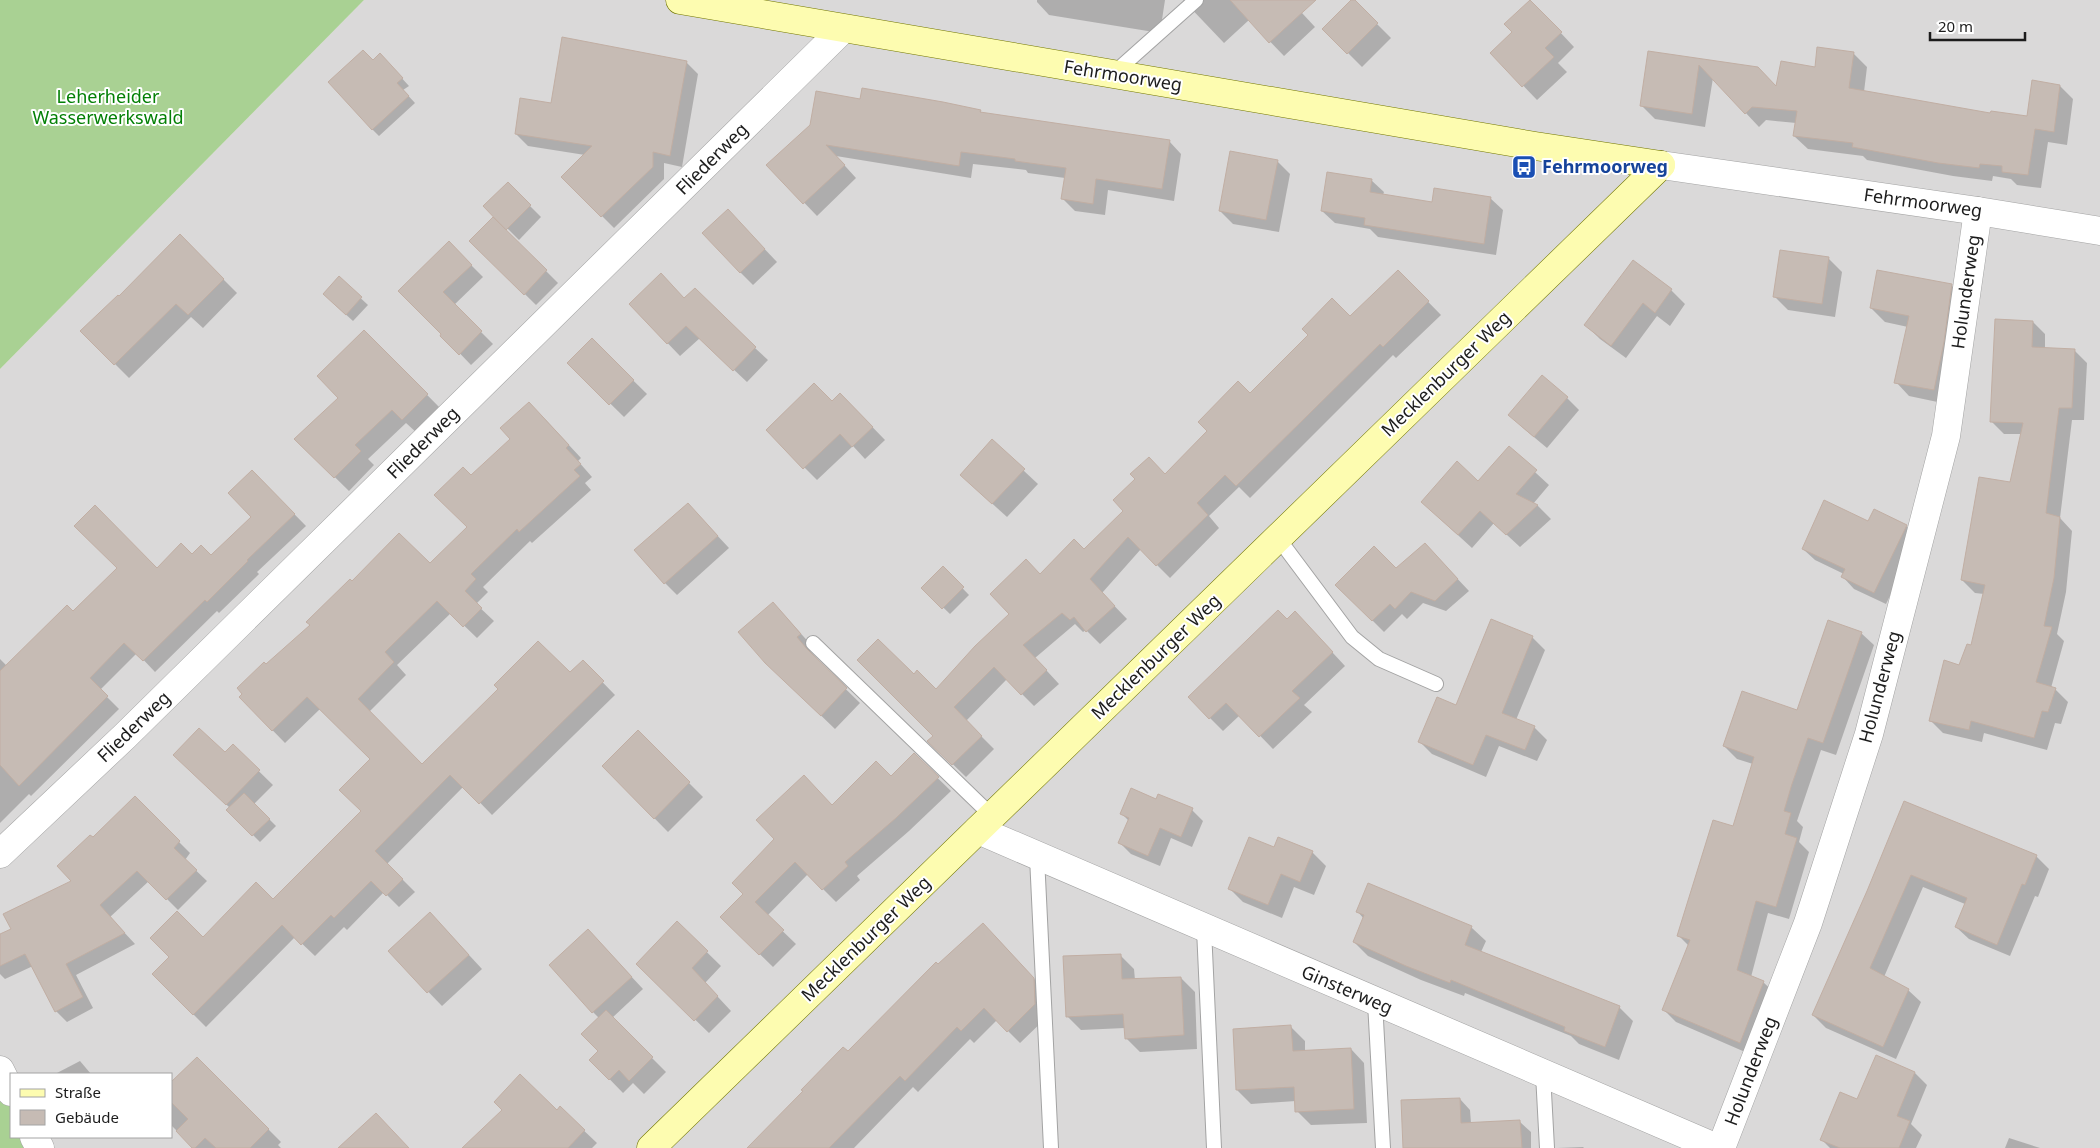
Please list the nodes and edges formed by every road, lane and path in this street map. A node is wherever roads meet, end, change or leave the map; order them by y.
1 (680, 0) edge
2 (1196, 0) edge
3 (843, 29) junction
4 (1113, 74) junction
5 (1661, 165) junction
6 (1978, 210) junction
7 (2100, 231) edge
8 (1278, 538) junction
9 (813, 643) dead end
10 (1436, 684) dead end
11 (985, 823) junction
12 (0, 854) edge
13 (1037, 857) junction
14 (1204, 929) junction
15 (1375, 1002) junction
16 (0, 1070) edge
17 (1543, 1074) junction
18 (10, 1090) edge
19 (651, 1148) edge
20 (1051, 1148) edge
21 (1214, 1148) edge
22 (1383, 1148) edge
23 (1547, 1148) edge
24 (1717, 1148) edge
25 (1721, 1148) edge

1 - 3 street, Fehrmoorweg
2 - 4 lane
3 - 4 street, Fehrmoorweg
3 - 12 street, Fliederweg
4 - 5 street, Fehrmoorweg
5 - 6 street, Fehrmoorweg
5 - 8 street, Mecklenburger Weg
6 - 7 street, Fehrmoorweg
6 - 25 street, Holunderweg
8 - 10 lane
8 - 11 street, Mecklenburger Weg
9 - 11 lane
11 - 13 street, Ginsterweg
11 - 19 street, Mecklenburger Weg
13 - 14 street, Ginsterweg
13 - 20 lane
14 - 15 street, Ginsterweg
14 - 21 lane
15 - 17 street, Ginsterweg
15 - 22 lane
16 - 18 street
17 - 23 lane
17 - 24 street, Ginsterweg

